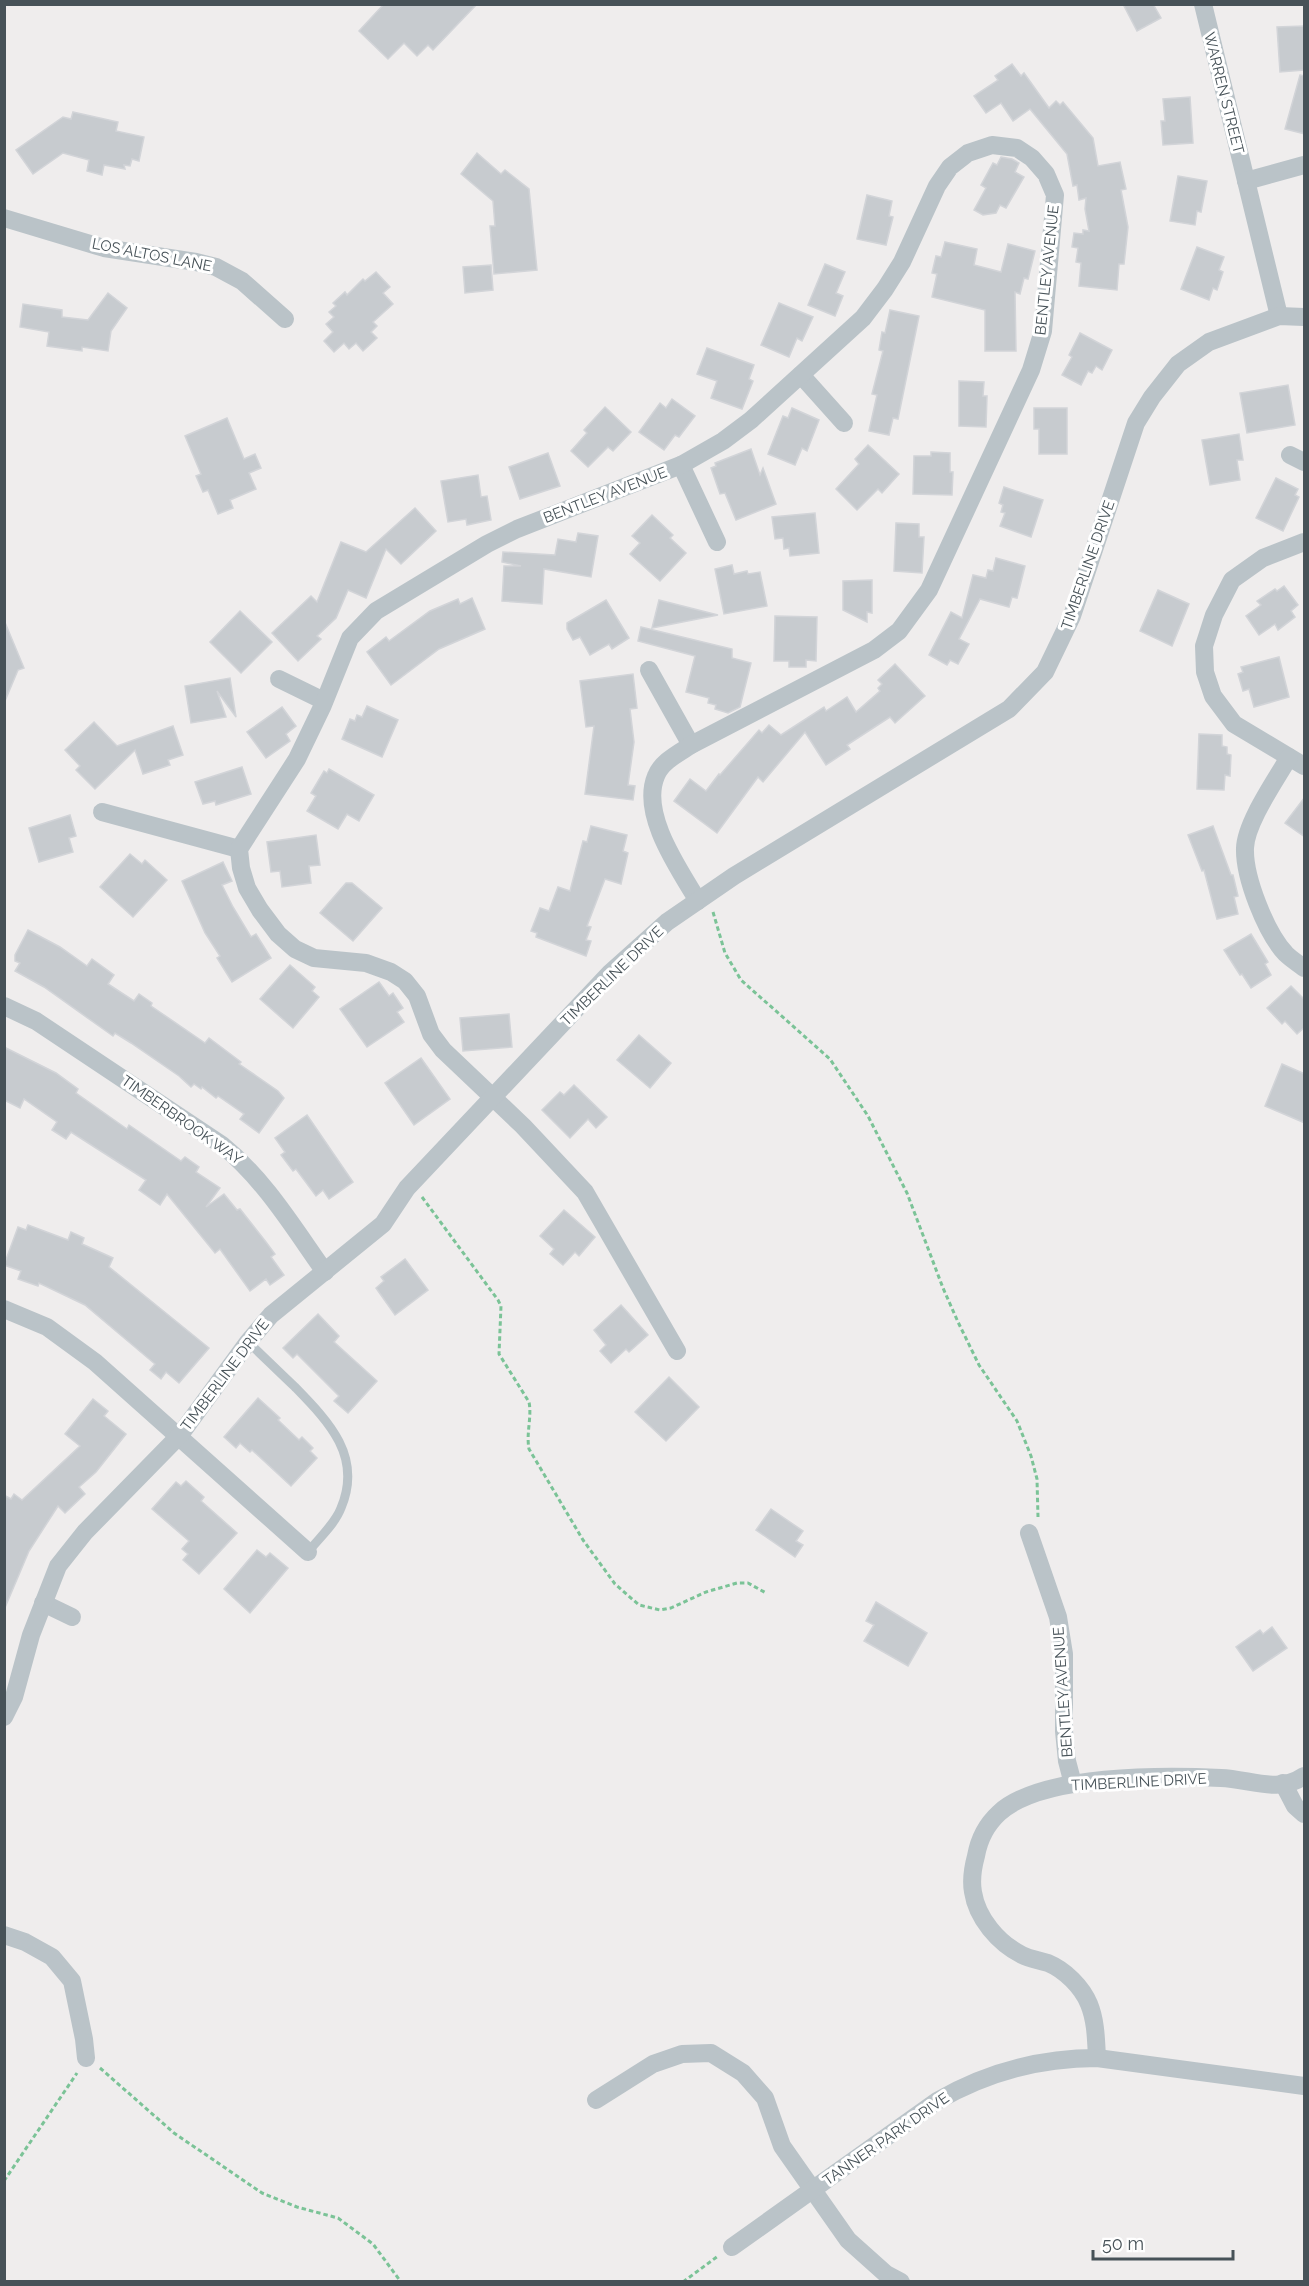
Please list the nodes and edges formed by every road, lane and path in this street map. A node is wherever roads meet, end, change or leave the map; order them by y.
1 (1203, 4) edge
2 (1305, 165) edge
3 (1246, 181) junction
4 (4, 218) edge
5 (1279, 316) junction
6 (1305, 317) edge
7 (285, 319) dead end
8 (801, 375) junction
9 (844, 423) dead end
10 (681, 465) junction
11 (717, 542) dead end
12 (1305, 542) edge
13 (650, 670) dead end
14 (279, 679) dead end
15 (324, 701) junction
16 (691, 745) junction
17 (1297, 762) edge
18 (102, 812) dead end
19 (239, 849) junction
20 (703, 897) junction
21 (1305, 968) edge
22 (4, 1006) edge
23 (491, 1098) junction
24 (412, 1183) junction
25 (326, 1272) junction
26 (4, 1309) edge
27 (249, 1342) junction
28 (677, 1352) dead end
29 (180, 1435) junction
30 (1029, 1533) joint
31 (308, 1552) joint
32 (766, 1593) dead end
33 (43, 1603) junction
34 (72, 1617) dead end
35 (4, 1716) edge
36 (1305, 1776) edge
37 (1073, 1784) junction
38 (1283, 1784) junction
39 (1305, 1814) edge
40 (4, 1935) edge
41 (86, 2058) junction
42 (1097, 2058) junction
43 (1305, 2086) edge
44 (596, 2100) dead end
45 (4, 2181) edge
46 (814, 2189) junction
47 (732, 2247) joint
48 (401, 2282) edge
49 (683, 2282) edge
50 (901, 2282) edge

1 - 3 street, WARREN STREET
2 - 3 street
3 - 5 street, WARREN STREET
4 - 7 street, LOS ALTOS LANE
5 - 6 street, TIMBERLINE DRIVE
5 - 20 street, TIMBERLINE DRIVE
8 - 9 street
8 - 10 street, BENTLEY AVENUE
8 - 16 street, BENTLEY AVENUE
10 - 11 street
10 - 15 street, BENTLEY AVENUE
12 - 17 street
13 - 16 street
14 - 15 street
15 - 19 street, BENTLEY AVENUE
16 - 20 street, BENTLEY AVENUE
17 - 21 street
18 - 19 street
19 - 23 street
20 - 23 street, TIMBERLINE DRIVE
20 - 30 path
22 - 25 street, TIMBERBROOK WAY
23 - 24 street, TIMBERLINE DRIVE
23 - 28 street
24 - 25 street, TIMBERLINE DRIVE
24 - 32 path
25 - 27 street, TIMBERLINE DRIVE
26 - 29 street
27 - 29 street, TIMBERLINE DRIVE
27 - 31 lane
29 - 31 street
29 - 33 street, TIMBERLINE DRIVE
30 - 37 street, BENTLEY AVENUE
33 - 34 street
33 - 35 street, TIMBERLINE DRIVE
36 - 38 street, TIMBERLINE DRIVE
37 - 38 street, TIMBERLINE DRIVE
37 - 42 street, TIMBERLINE DRIVE
38 - 39 street
40 - 41 street
41 - 45 path
41 - 48 path
42 - 43 street, TANNER PARK DRIVE
42 - 46 street, TANNER PARK DRIVE
44 - 46 street
46 - 47 street, TANNER PARK DRIVE
46 - 50 street
47 - 49 path

